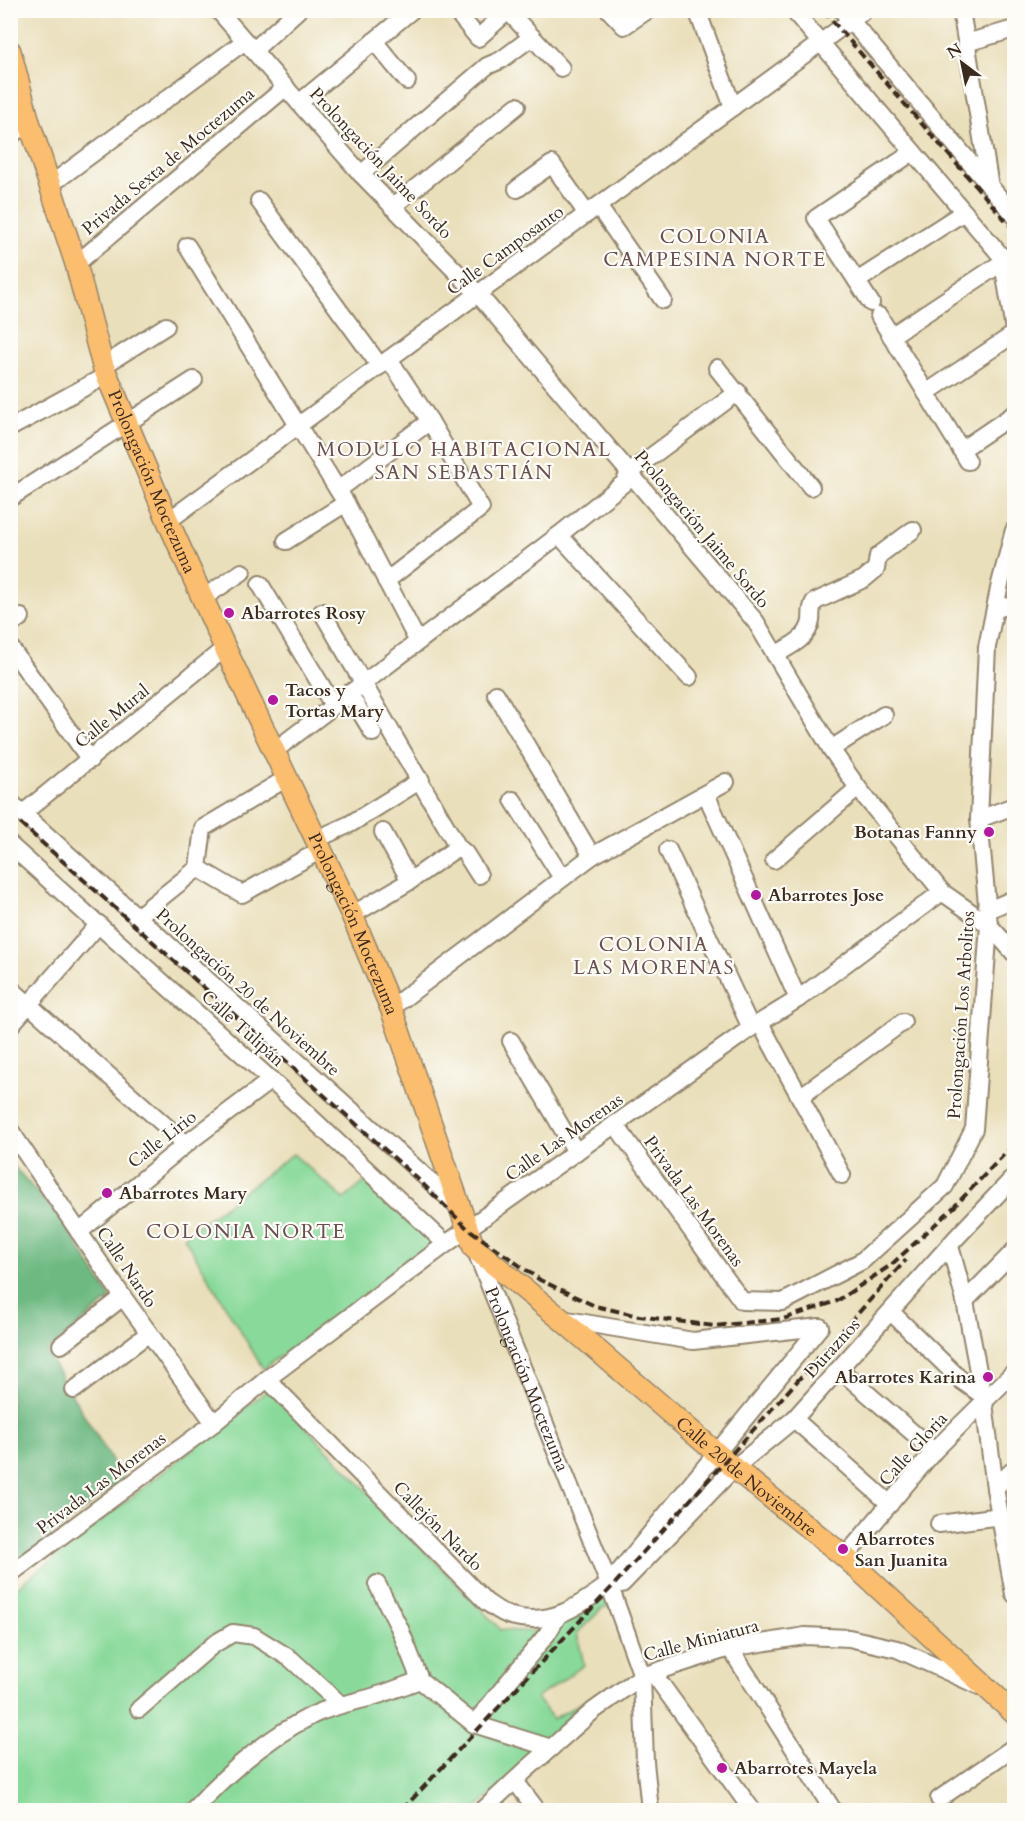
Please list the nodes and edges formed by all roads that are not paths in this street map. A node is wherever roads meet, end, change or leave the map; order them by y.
1 (218, 10) edge
2 (298, 10) edge
3 (412, 10) edge
4 (455, 10) edge
5 (609, 10) edge
6 (648, 10) edge
7 (697, 10) edge
8 (794, 10) edge
9 (960, 10) edge
10 (508, 11) edge
11 (853, 14) edge
12 (1014, 29) edge
13 (532, 37) junction
14 (374, 41) junction
15 (821, 43) junction
16 (966, 43) junction
17 (250, 46) junction
18 (10, 51) edge
19 (561, 68) dead end
20 (407, 81) dead end
21 (286, 87) junction
22 (299, 103) junction
23 (517, 106) dead end
24 (733, 107) junction
25 (29, 122) junction
26 (10, 136) edge
27 (914, 152) junction
28 (361, 174) junction
29 (50, 185) junction
30 (517, 189) dead end
31 (991, 189) junction
32 (260, 201) dead end
33 (392, 207) junction
34 (593, 210) junction
35 (964, 212) junction
36 (1014, 215) edge
37 (187, 246) dead end
38 (1006, 263) edge
39 (76, 264) junction
40 (857, 281) junction
41 (478, 294) junction
42 (663, 300) dead end
43 (166, 326) dead end
44 (1014, 332) edge
45 (891, 336) junction
46 (384, 363) junction
47 (717, 368) dead end
48 (105, 370) junction
49 (194, 380) dead end
50 (738, 392) junction
51 (926, 393) junction
52 (1014, 414) edge
53 (430, 421) junction
54 (127, 423) junction
55 (298, 426) junction
56 (10, 428) edge
57 (630, 473) junction
58 (812, 487) dead end
59 (12, 493) edge
60 (342, 497) junction
61 (168, 521) junction
62 (913, 530) dead end
63 (1014, 530) edge
64 (559, 535) junction
65 (286, 541) dead end
66 (242, 572) dead end
67 (386, 581) junction
68 (1007, 582) edge
69 (260, 584) dead end
70 (203, 598) junction
71 (1014, 605) edge
72 (995, 609) junction
73 (322, 612) dead end
74 (418, 642) junction
75 (10, 647) edge
76 (225, 648) junction
77 (775, 654) junction
78 (689, 677) dead end
79 (364, 682) junction
80 (349, 693) junction
81 (496, 694) dead end
82 (333, 705) junction
83 (884, 715) dead end
84 (373, 733) dead end
85 (831, 749) junction
86 (274, 751) junction
87 (90, 760) junction
88 (287, 778) junction
89 (421, 780) junction
90 (726, 782) dead end
91 (858, 788) junction
92 (706, 794) junction
93 (513, 800) dead end
94 (1014, 806) edge
95 (16, 808) edge
96 (979, 819) junction
97 (383, 832) dead end
98 (10, 845) edge
99 (319, 845) junction
100 (458, 847) junction
101 (668, 850) dead end
102 (592, 856) junction
103 (774, 860) dead end
104 (198, 868) junction
105 (479, 875) dead end
106 (562, 878) junction
107 (410, 881) junction
108 (942, 892) junction
109 (1014, 899) edge
110 (352, 915) junction
111 (137, 917) junction
112 (989, 917) junction
113 (99, 924) junction
114 (1014, 953) edge
115 (10, 988) edge
116 (798, 999) junction
117 (29, 1005) junction
118 (391, 1008) junction
119 (903, 1022) dead end
120 (756, 1025) junction
121 (10, 1026) edge
122 (511, 1041) dead end
123 (271, 1080) junction
124 (800, 1097) junction
125 (615, 1124) junction
126 (10, 1130) edge
127 (186, 1144) junction
128 (576, 1152) junction
129 (842, 1175) dead end
130 (1014, 1177) edge
131 (467, 1229) junction
132 (79, 1232) junction
133 (446, 1244) junction
134 (950, 1246) junction
135 (1014, 1251) edge
136 (123, 1297) junction
137 (742, 1301) joint
138 (965, 1301) junction
139 (891, 1312) junction
140 (561, 1318) junction
141 (149, 1333) junction
142 (61, 1345) dead end
143 (839, 1369) junction
144 (1014, 1372) edge
145 (267, 1379) junction
146 (74, 1389) dead end
147 (983, 1399) junction
148 (794, 1419) junction
149 (214, 1423) junction
150 (934, 1451) junction
151 (716, 1453) junction
152 (734, 1468) junction
153 (1014, 1469) edge
154 (995, 1488) junction
155 (890, 1504) junction
156 (1001, 1516) junction
157 (939, 1524) dead end
158 (845, 1557) junction
159 (10, 1574) edge
160 (376, 1584) dead end
161 (1014, 1588) edge
162 (611, 1589) junction
163 (558, 1616) junction
164 (730, 1648) junction
165 (647, 1674) junction
166 (420, 1680) junction
167 (996, 1694) junction
168 (340, 1704) junction
169 (139, 1709) dead end
170 (1014, 1713) edge
171 (474, 1724) junction
172 (1014, 1747) edge
173 (551, 1748) junction
174 (515, 1781) junction
175 (939, 1799) dead end
176 (193, 1810) edge
177 (483, 1810) edge
178 (537, 1810) edge
179 (650, 1810) edge
180 (752, 1810) edge
181 (833, 1810) edge

1 - 17 street, Prolongación Jaime Sordo
2 - 17 street
3 - 14 street
4 - 10 street
5 - 6 street
7 - 24 street
8 - 15 street
9 - 16 street
10 - 13 street
11 - 15 street, Calle Camposanto
11 - 31 street
12 - 16 street
13 - 19 street
13 - 28 street
14 - 20 street
14 - 22 street
15 - 24 street, Calle Camposanto
15 - 27 street
16 - 31 street
17 - 21 street, Prolongación Jaime Sordo
17 - 29 street
18 - 25 main road, Prolongación Moctezuma
21 - 22 street, Prolongación Jaime Sordo
21 - 39 street, Privada Sexta de Moctezuma
22 - 28 street, Prolongación Jaime Sordo
23 - 33 street
24 - 34 street, Calle Camposanto
25 - 26 street
25 - 29 main road, Prolongación Moctezuma
27 - 35 street
27 - 40 street
28 - 33 street, Prolongación Jaime Sordo
29 - 39 main road, Prolongación Moctezuma
30 - 34 street
31 - 36 street
32 - 46 street
33 - 41 street, Prolongación Jaime Sordo
34 - 41 street, Calle Camposanto
34 - 42 street
35 - 38 street
35 - 40 street
37 - 55 street
38 - 44 street
38 - 45 street
39 - 48 main road, Prolongación Moctezuma
40 - 45 street
41 - 46 street, Calle Camposanto
41 - 57 street, Prolongación Jaime Sordo
43 - 48 street
44 - 51 street
45 - 51 street
46 - 53 street
46 - 55 street, Calle Camposanto
47 - 50 street
48 - 54 main road, Prolongación Moctezuma
48 - 56 street
49 - 54 street
50 - 57 street
50 - 58 street
51 - 52 street
53 - 60 street
53 - 67 street
54 - 59 street
54 - 61 main road, Prolongación Moctezuma
55 - 60 street
55 - 61 street, Calle Camposanto
57 - 64 street
57 - 77 street, Prolongación Jaime Sordo
60 - 65 street
60 - 67 street
61 - 70 main road, Prolongación Moctezuma
62 - 77 street
63 - 68 street, Prolongación Los Arbolitos
64 - 74 street
64 - 78 street
66 - 70 street
67 - 74 street
68 - 72 street, Prolongación Los Arbolitos
69 - 82 street
70 - 76 main road, Prolongación Moctezuma
71 - 72 street
72 - 96 street, Prolongación Los Arbolitos
73 - 79 street
74 - 79 street
75 - 87 street
76 - 86 main road, Prolongación Moctezuma
76 - 87 street, Calle Mural
77 - 85 street, Prolongación Jaime Sordo
79 - 80 street
79 - 89 street
80 - 82 street
80 - 84 street
81 - 102 street
82 - 86 street
83 - 85 street
85 - 91 street, Prolongación Jaime Sordo
86 - 88 main road, Prolongación Moctezuma
87 - 95 street, Calle Mural
88 - 99 main road, Prolongación Moctezuma
88 - 104 street
89 - 99 street
89 - 100 street
90 - 92 street
91 - 103 street
91 - 108 street, Prolongación Jaime Sordo
92 - 102 street
92 - 116 street
93 - 106 street
94 - 96 street
95 - 111 street, Prolongación 20 de Noviembre
96 - 112 street, Prolongación Los Arbolitos
97 - 107 street
98 - 113 street, Calle Tulipán
99 - 104 street
99 - 110 main road, Prolongación Moctezuma
100 - 105 street
100 - 107 street
101 - 120 street
102 - 106 street
104 - 111 street
106 - 118 street
107 - 110 street
108 - 112 street, Prolongación Jaime Sordo
108 - 116 street, Calle Las Morenas
109 - 112 street
110 - 118 main road, Prolongación Moctezuma
111 - 131 street, Prolongación 20 de Noviembre
112 - 114 street, Prolongación Jaime Sordo
112 - 137 street, Prolongación Los Arbolitos
113 - 117 street
113 - 123 street, Calle Tulipán
115 - 117 street
116 - 120 street, Calle Las Morenas
117 - 121 street
117 - 127 street
118 - 131 main road, Prolongación Moctezuma
119 - 124 street
120 - 124 street
120 - 125 street, Calle Las Morenas
122 - 128 street
123 - 127 street, Calle Lirio
123 - 133 street, Calle Tulipán
124 - 129 street
125 - 128 street, Calle Las Morenas
125 - 137 street, Privada Las Morenas
126 - 132 street, Calle Nardo
127 - 132 street, Calle Lirio
128 - 131 street, Calle Las Morenas
130 - 134 street, Duraznos
131 - 133 street, Calle Las Morenas
131 - 140 main road, Calle 20 de Noviembre
131 - 162 street, Prolongación Moctezuma
132 - 136 street, Calle Nardo
133 - 145 street, Calle Las Morenas
134 - 138 street
134 - 139 street, Duraznos
135 - 138 street
136 - 141 street, Calle Nardo
136 - 142 street
138 - 147 street
139 - 143 street, Duraznos
139 - 147 street
140 - 151 main road, Calle 20 de Noviembre
140 - 151 street
141 - 146 street
141 - 149 street, Calle Nardo
143 - 148 street, Duraznos
143 - 150 street
144 - 147 street, Calle Gloria
145 - 149 street, Calle Las Morenas
145 - 163 street, Callejón Nardo
147 - 150 street, Calle Gloria
147 - 154 street
148 - 152 street, Duraznos
148 - 155 street
149 - 159 street, Privada Las Morenas
150 - 155 street, Calle Gloria
151 - 152 main road, Calle 20 de Noviembre
151 - 162 street
152 - 158 main road, Calle 20 de Noviembre
152 - 162 street, Duraznos
153 - 154 street
154 - 156 street
155 - 158 street, Calle Gloria
156 - 157 street
156 - 161 street
158 - 167 main road, Calle 20 de Noviembre
160 - 166 street
162 - 163 street, Callejón Nardo
162 - 165 street, Prolongación Moctezuma
163 - 171 street
164 - 165 street, Calle Miniatura
164 - 167 street, Calle Miniatura
164 - 181 street
165 - 173 street, Calle Miniatura
165 - 179 street, Prolongación Moctezuma
165 - 180 street
166 - 168 street
166 - 171 street
167 - 170 main road, Calle 20 de Noviembre
168 - 169 street
168 - 176 street
171 - 173 street
172 - 175 street
173 - 174 street, Calle Miniatura
174 - 177 street, Calle Miniatura
174 - 178 street

